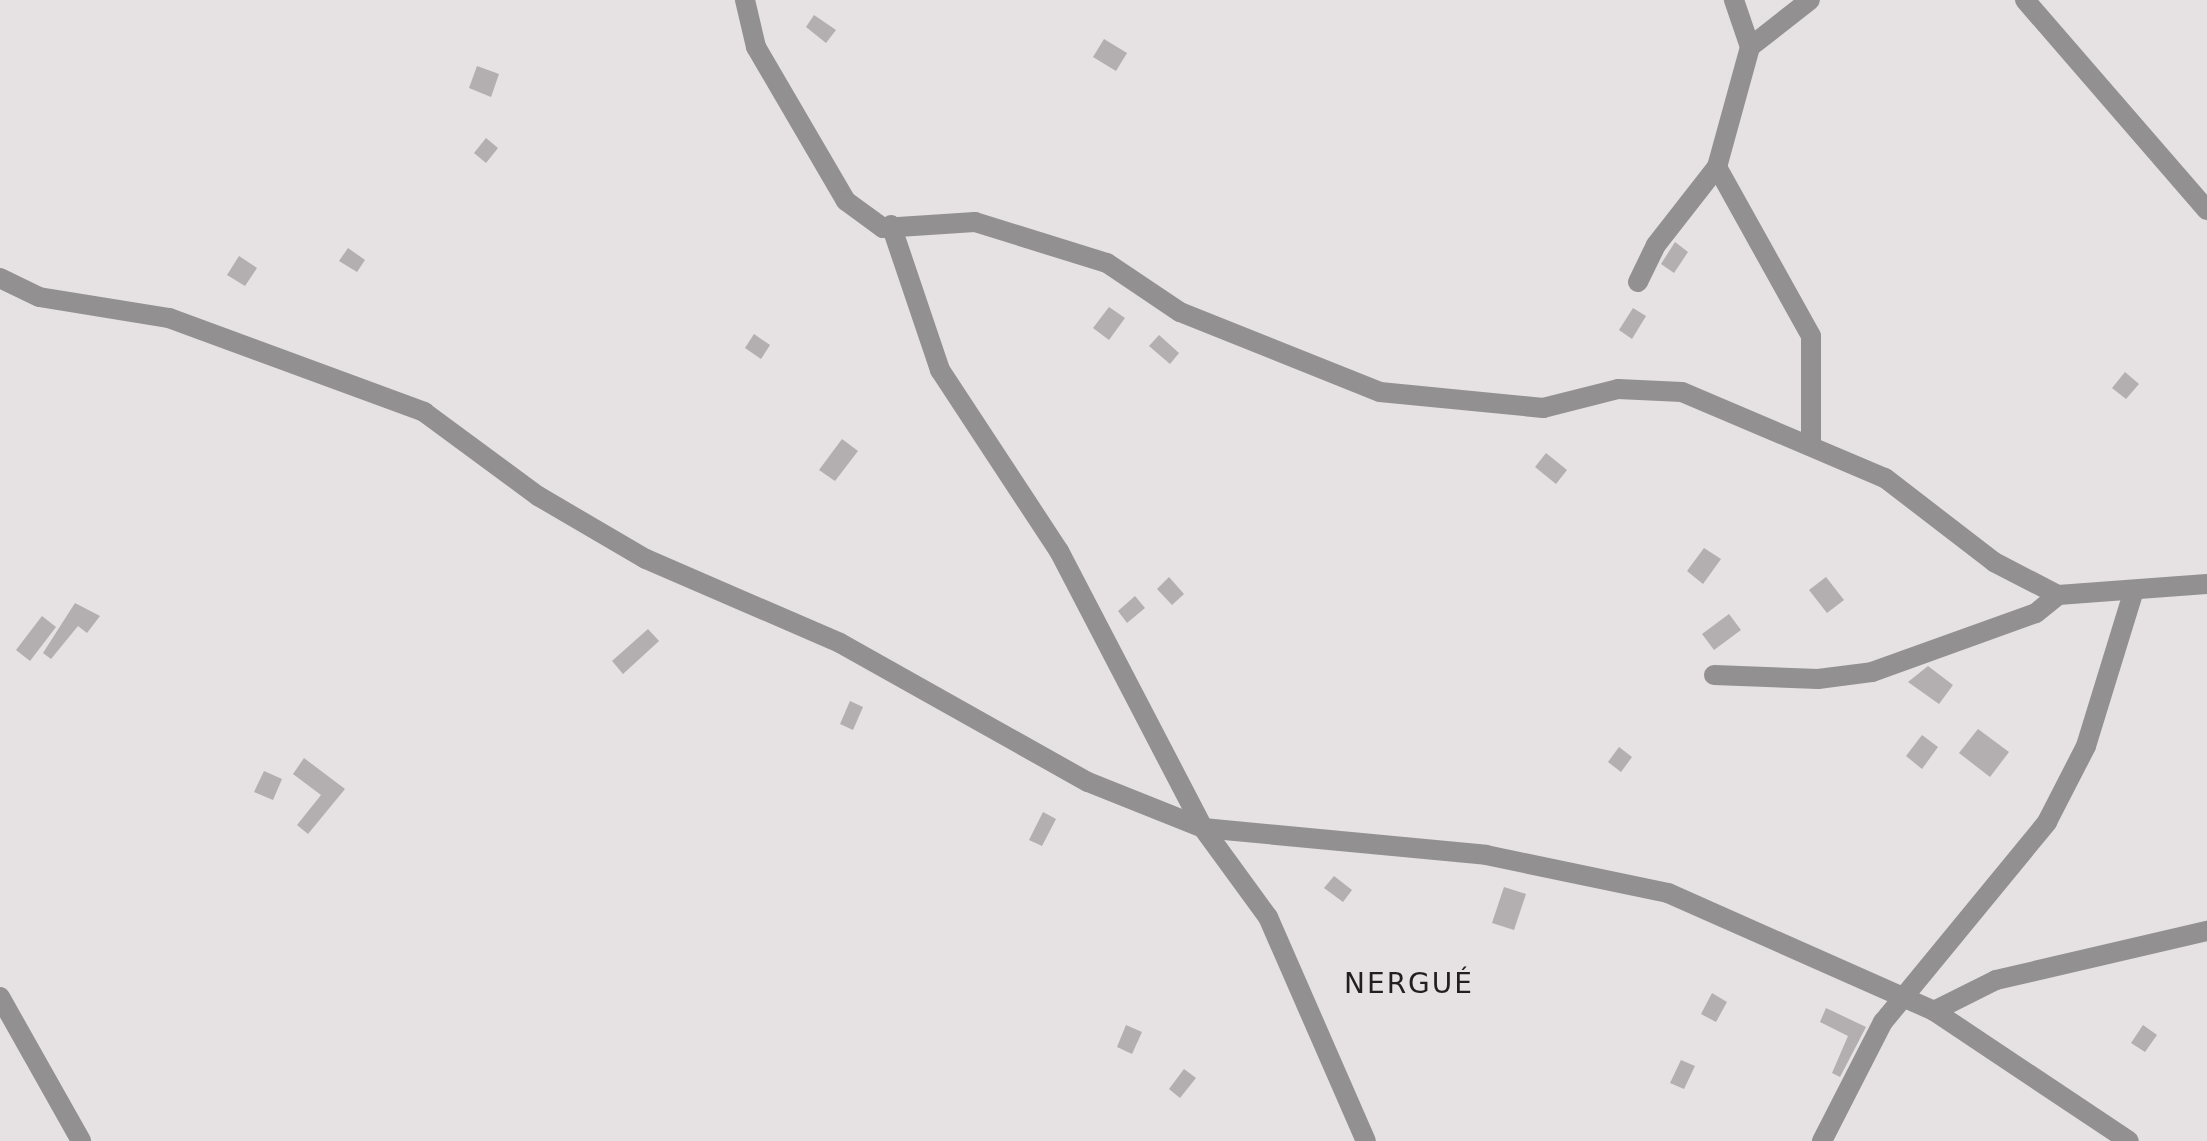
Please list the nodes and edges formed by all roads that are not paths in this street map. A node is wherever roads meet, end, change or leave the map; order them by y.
1 (745, 0) edge
2 (1734, 0) edge
3 (1810, 0) edge
4 (2025, 0) edge
5 (1750, 47) junction
6 (1717, 167) junction
7 (2207, 210) edge
8 (891, 225) junction
9 (0, 278) edge
10 (1638, 282) dead end
11 (1811, 444) junction
12 (2207, 584) edge
13 (2134, 590) junction
14 (2058, 595) junction
15 (1714, 675) dead end
16 (1203, 828) junction
17 (2207, 931) edge
18 (0, 997) edge
19 (1901, 999) junction
20 (1934, 1011) junction
21 (81, 1141) edge
22 (1366, 1141) edge
23 (1822, 1141) edge
24 (2129, 1141) edge

1 - 8 street
2 - 5 street
3 - 5 street
4 - 7 street
5 - 6 street
6 - 10 street
6 - 11 street
8 - 11 street
8 - 16 street
9 - 16 street
11 - 14 street
12 - 13 street
13 - 14 street
13 - 19 street
14 - 15 street
16 - 19 street
16 - 22 street
17 - 20 street
18 - 21 street
19 - 20 street
19 - 23 street
20 - 24 street

